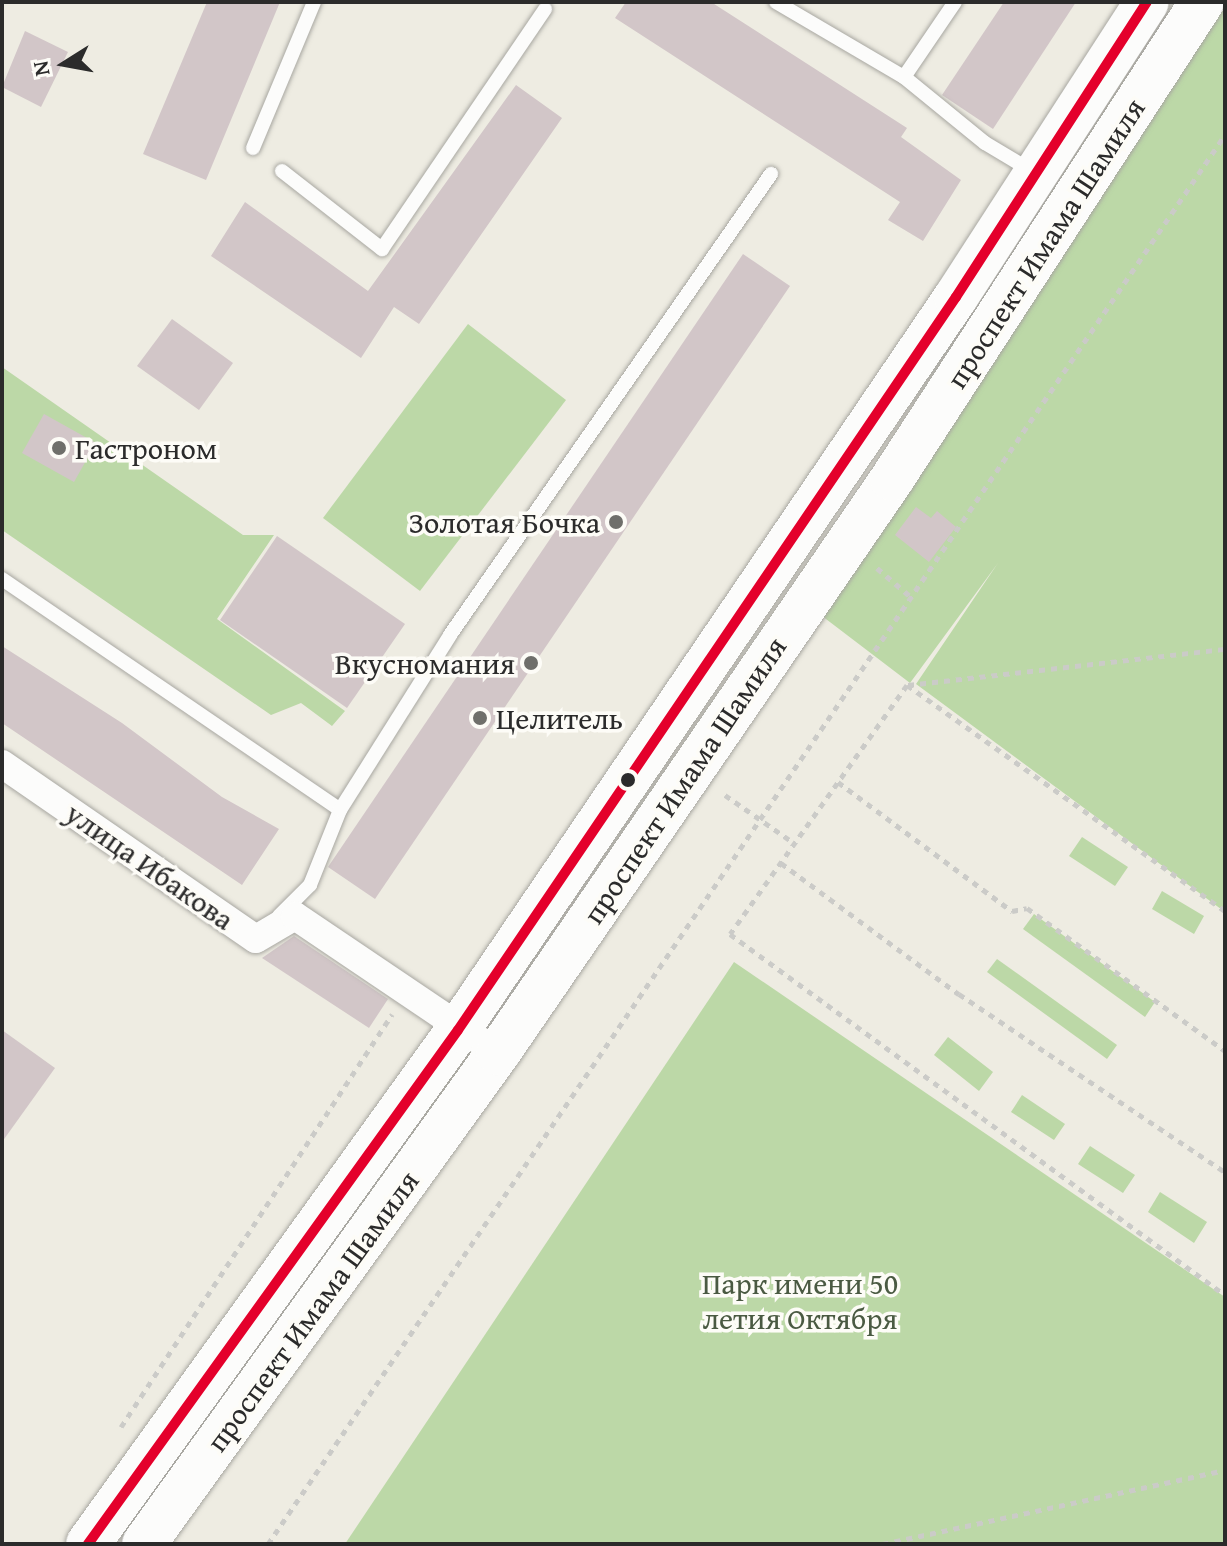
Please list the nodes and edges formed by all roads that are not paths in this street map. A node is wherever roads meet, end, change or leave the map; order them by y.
1 (314, 2) edge
2 (776, 2) edge
3 (955, 2) edge
4 (1147, 2) edge
5 (1202, 2) edge
6 (545, 9) dead end
7 (904, 77) junction
8 (253, 148) dead end
9 (282, 171) dead end
10 (771, 174) dead end
11 (1037, 174) junction
12 (2, 579) edge
13 (2, 764) edge
14 (340, 810) junction
15 (256, 939) junction
16 (458, 1030) junction
17 (498, 1053) junction
18 (88, 1544) edge
19 (144, 1544) edge

1 - 8 lane
2 - 7 lane
3 - 7 lane
4 - 11 main road, проспект Имама Шамиля
5 - 17 main road, проспект Имама Шамиля
6 - 9 lane
7 - 11 lane
10 - 14 lane
11 - 16 main road, проспект Имама Шамиля
12 - 14 lane
13 - 15 street, улица Ибакова
14 - 15 lane
15 - 16 street, улица Ибакова
16 - 17 street, улица Ибакова
16 - 18 main road, проспект Имама Шамиля
17 - 19 main road, проспект Имама Шамиля

